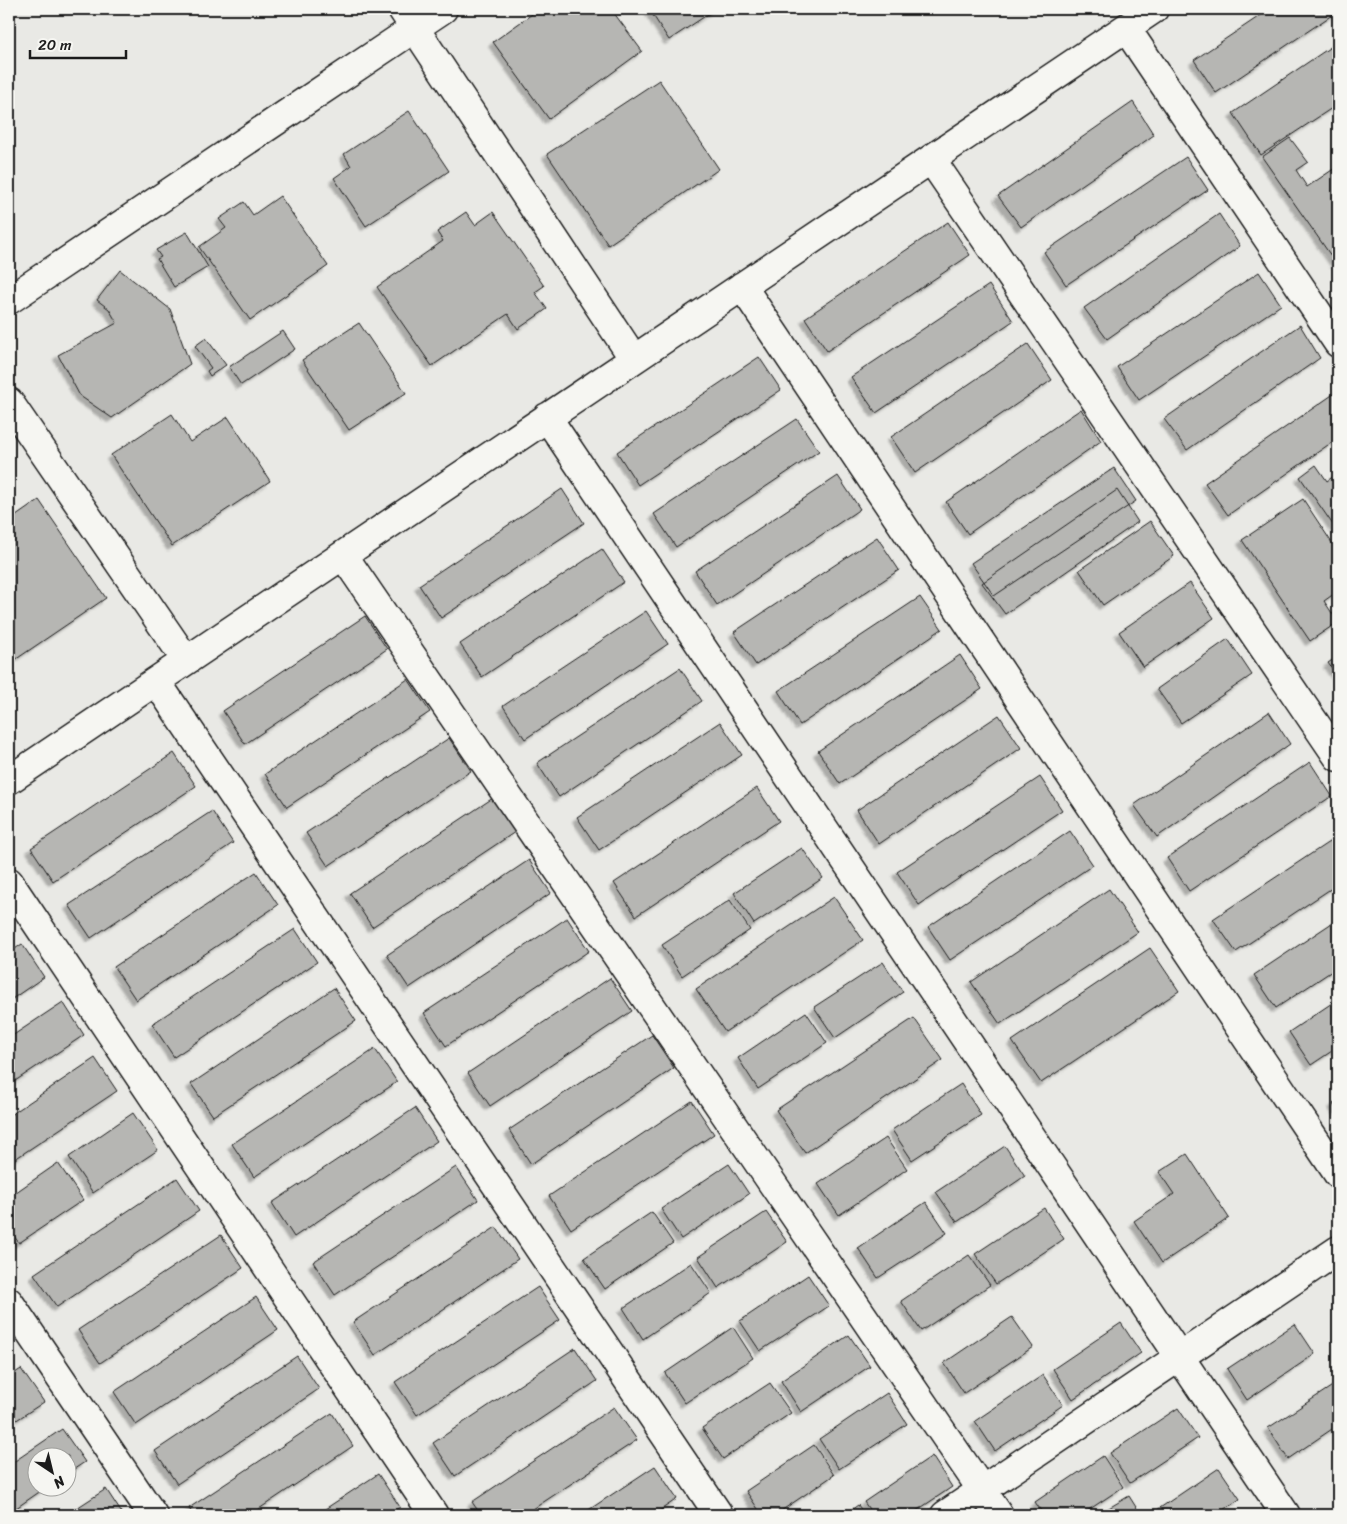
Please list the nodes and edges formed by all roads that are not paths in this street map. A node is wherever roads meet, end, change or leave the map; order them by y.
1 (443, 9) edge
2 (1154, 9) edge
3 (409, 18) edge
4 (1126, 28) junction
5 (931, 159) junction
6 (742, 286) junction
7 (9, 300) edge
8 (1338, 342) edge
9 (634, 359) junction
10 (9, 402) edge
11 (547, 417) junction
12 (343, 555) junction
13 (186, 660) junction
14 (156, 681) junction
15 (1338, 757) edge
16 (9, 780) edge
17 (9, 882) edge
18 (1338, 1174) edge
19 (1338, 1250) edge
20 (9, 1302) edge
21 (1180, 1357) junction
22 (982, 1490) junction
23 (152, 1515) edge
24 (434, 1515) edge
25 (719, 1515) edge
26 (945, 1515) edge
27 (998, 1515) edge
28 (1286, 1515) edge

1 - 3 street
2 - 4 street
3 - 7 street
3 - 9 street
4 - 5 street
4 - 8 street
5 - 6 street
5 - 15 street
6 - 9 street
6 - 18 street
9 - 11 street
10 - 13 street
11 - 12 street
11 - 21 street
12 - 13 street
12 - 22 street
13 - 14 street
14 - 16 street
14 - 25 street
17 - 24 street
19 - 21 street
20 - 23 street
21 - 22 street
21 - 28 street
22 - 26 street
22 - 27 street

